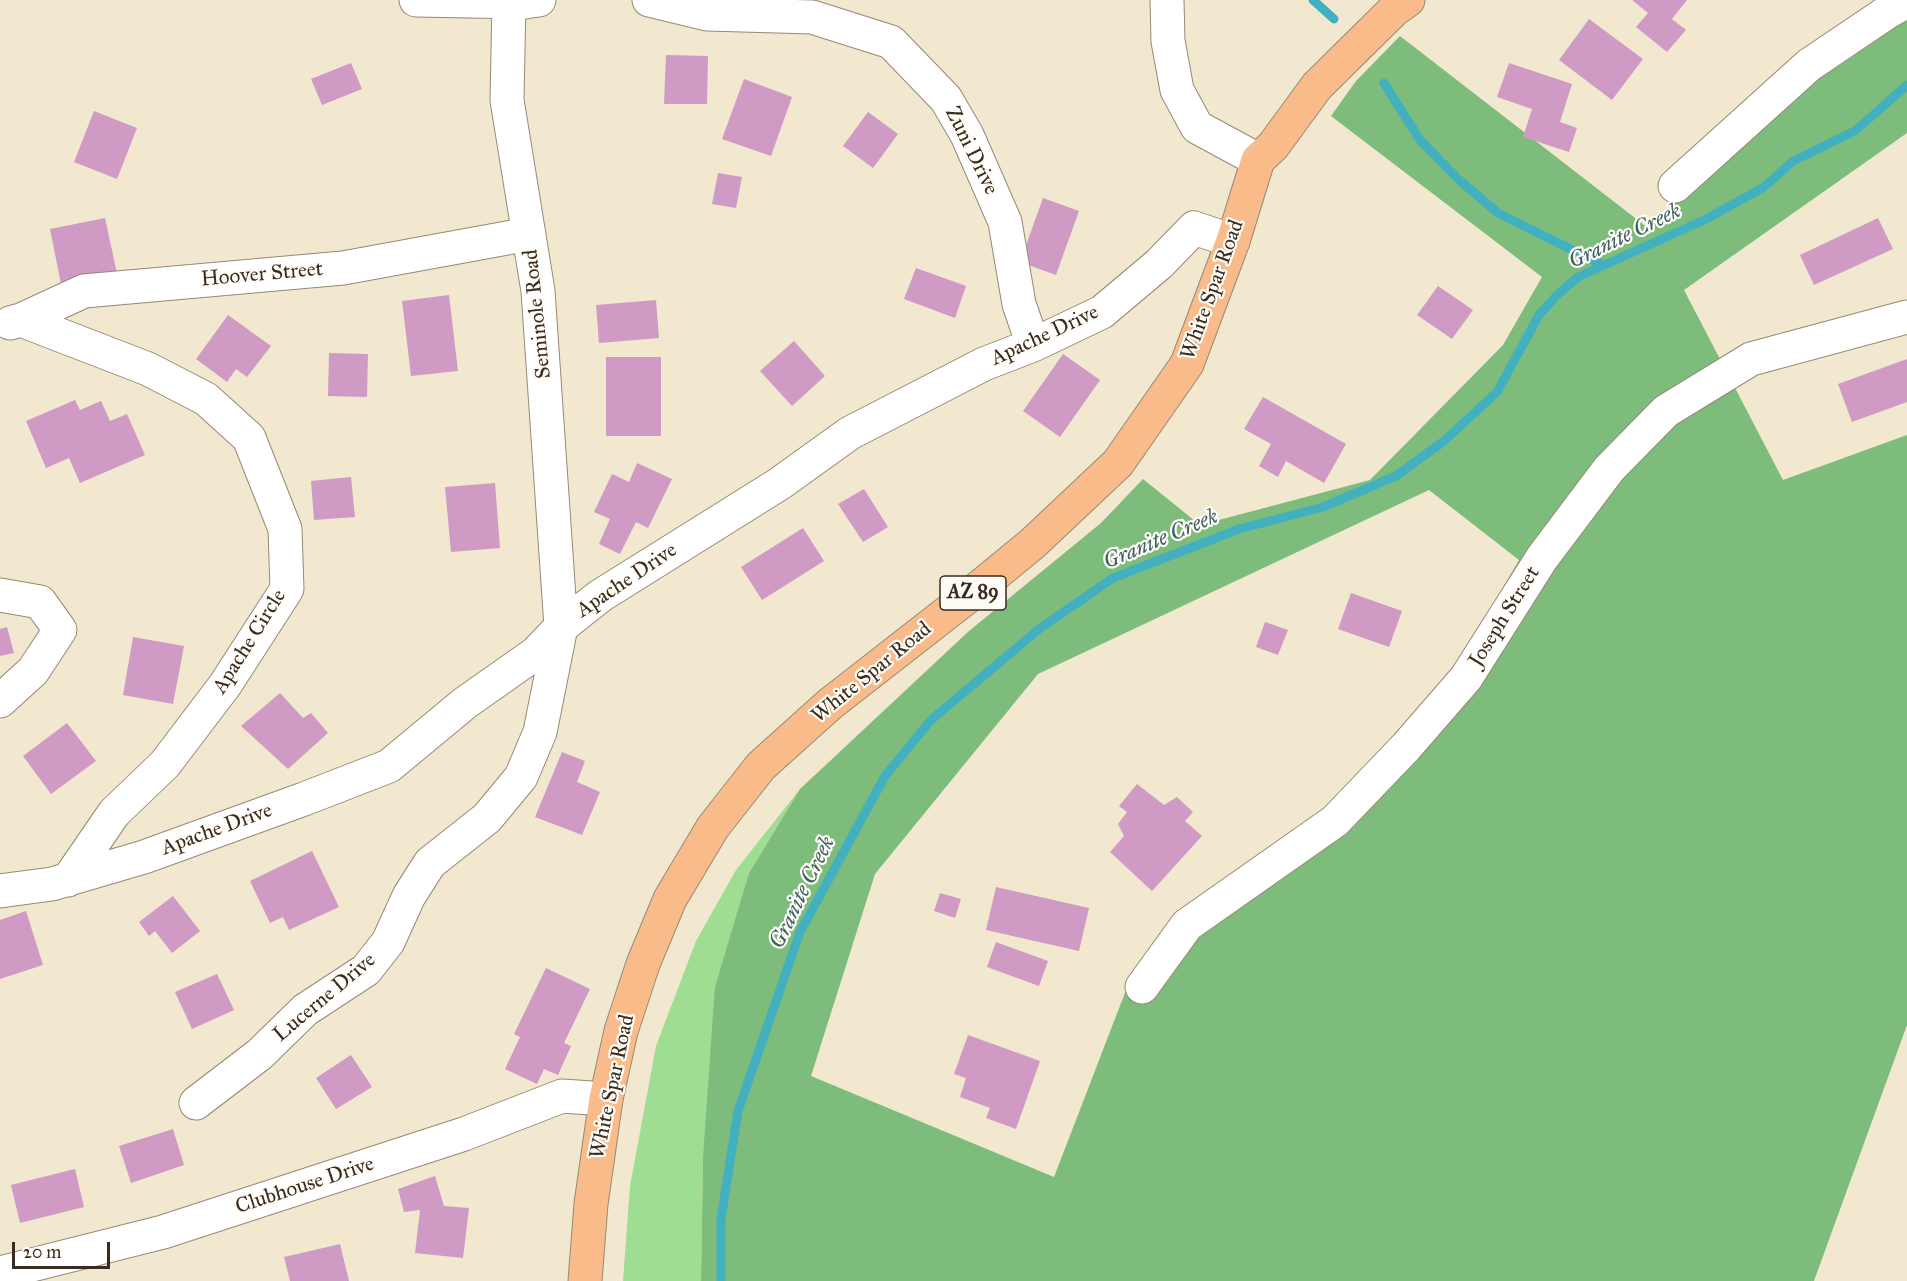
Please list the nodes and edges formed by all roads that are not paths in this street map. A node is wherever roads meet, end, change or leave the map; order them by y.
1 (416, 0) edge
2 (649, 0) edge
3 (1167, 0) edge
4 (1408, 0) edge
5 (524, 1) edge
6 (1907, 2) edge
7 (1258, 160) junction
8 (1675, 186) dead end
9 (529, 234) junction
10 (1233, 241) junction
11 (1907, 317) edge
12 (10, 323) edge
13 (1033, 345) junction
14 (0, 595) edge
15 (561, 627) junction
16 (0, 701) edge
17 (68, 880) junction
18 (0, 891) edge
19 (1142, 987) dead end
20 (606, 1099) junction
21 (196, 1103) dead end
22 (0, 1273) edge
23 (585, 1281) edge

1 - 5 street
2 - 13 street, Zuni Drive
3 - 7 street
4 - 7 main road, White Spar Road / AZ 89
5 - 9 street, Seminole Road
6 - 8 street
7 - 10 main road, White Spar Road / AZ 89
9 - 12 street, Hoover Street
9 - 15 street, Seminole Road
10 - 13 street, Apache Drive
10 - 20 main road, White Spar Road / AZ 89
11 - 19 street, Joseph Street
12 - 17 street, Apache Circle
13 - 15 street, Apache Drive
14 - 16 street
15 - 17 street, Apache Drive
15 - 21 street, Lucerne Drive
17 - 18 street, Apache Drive
20 - 22 street, Clubhouse Drive
20 - 23 main road, White Spar Road / AZ 89

